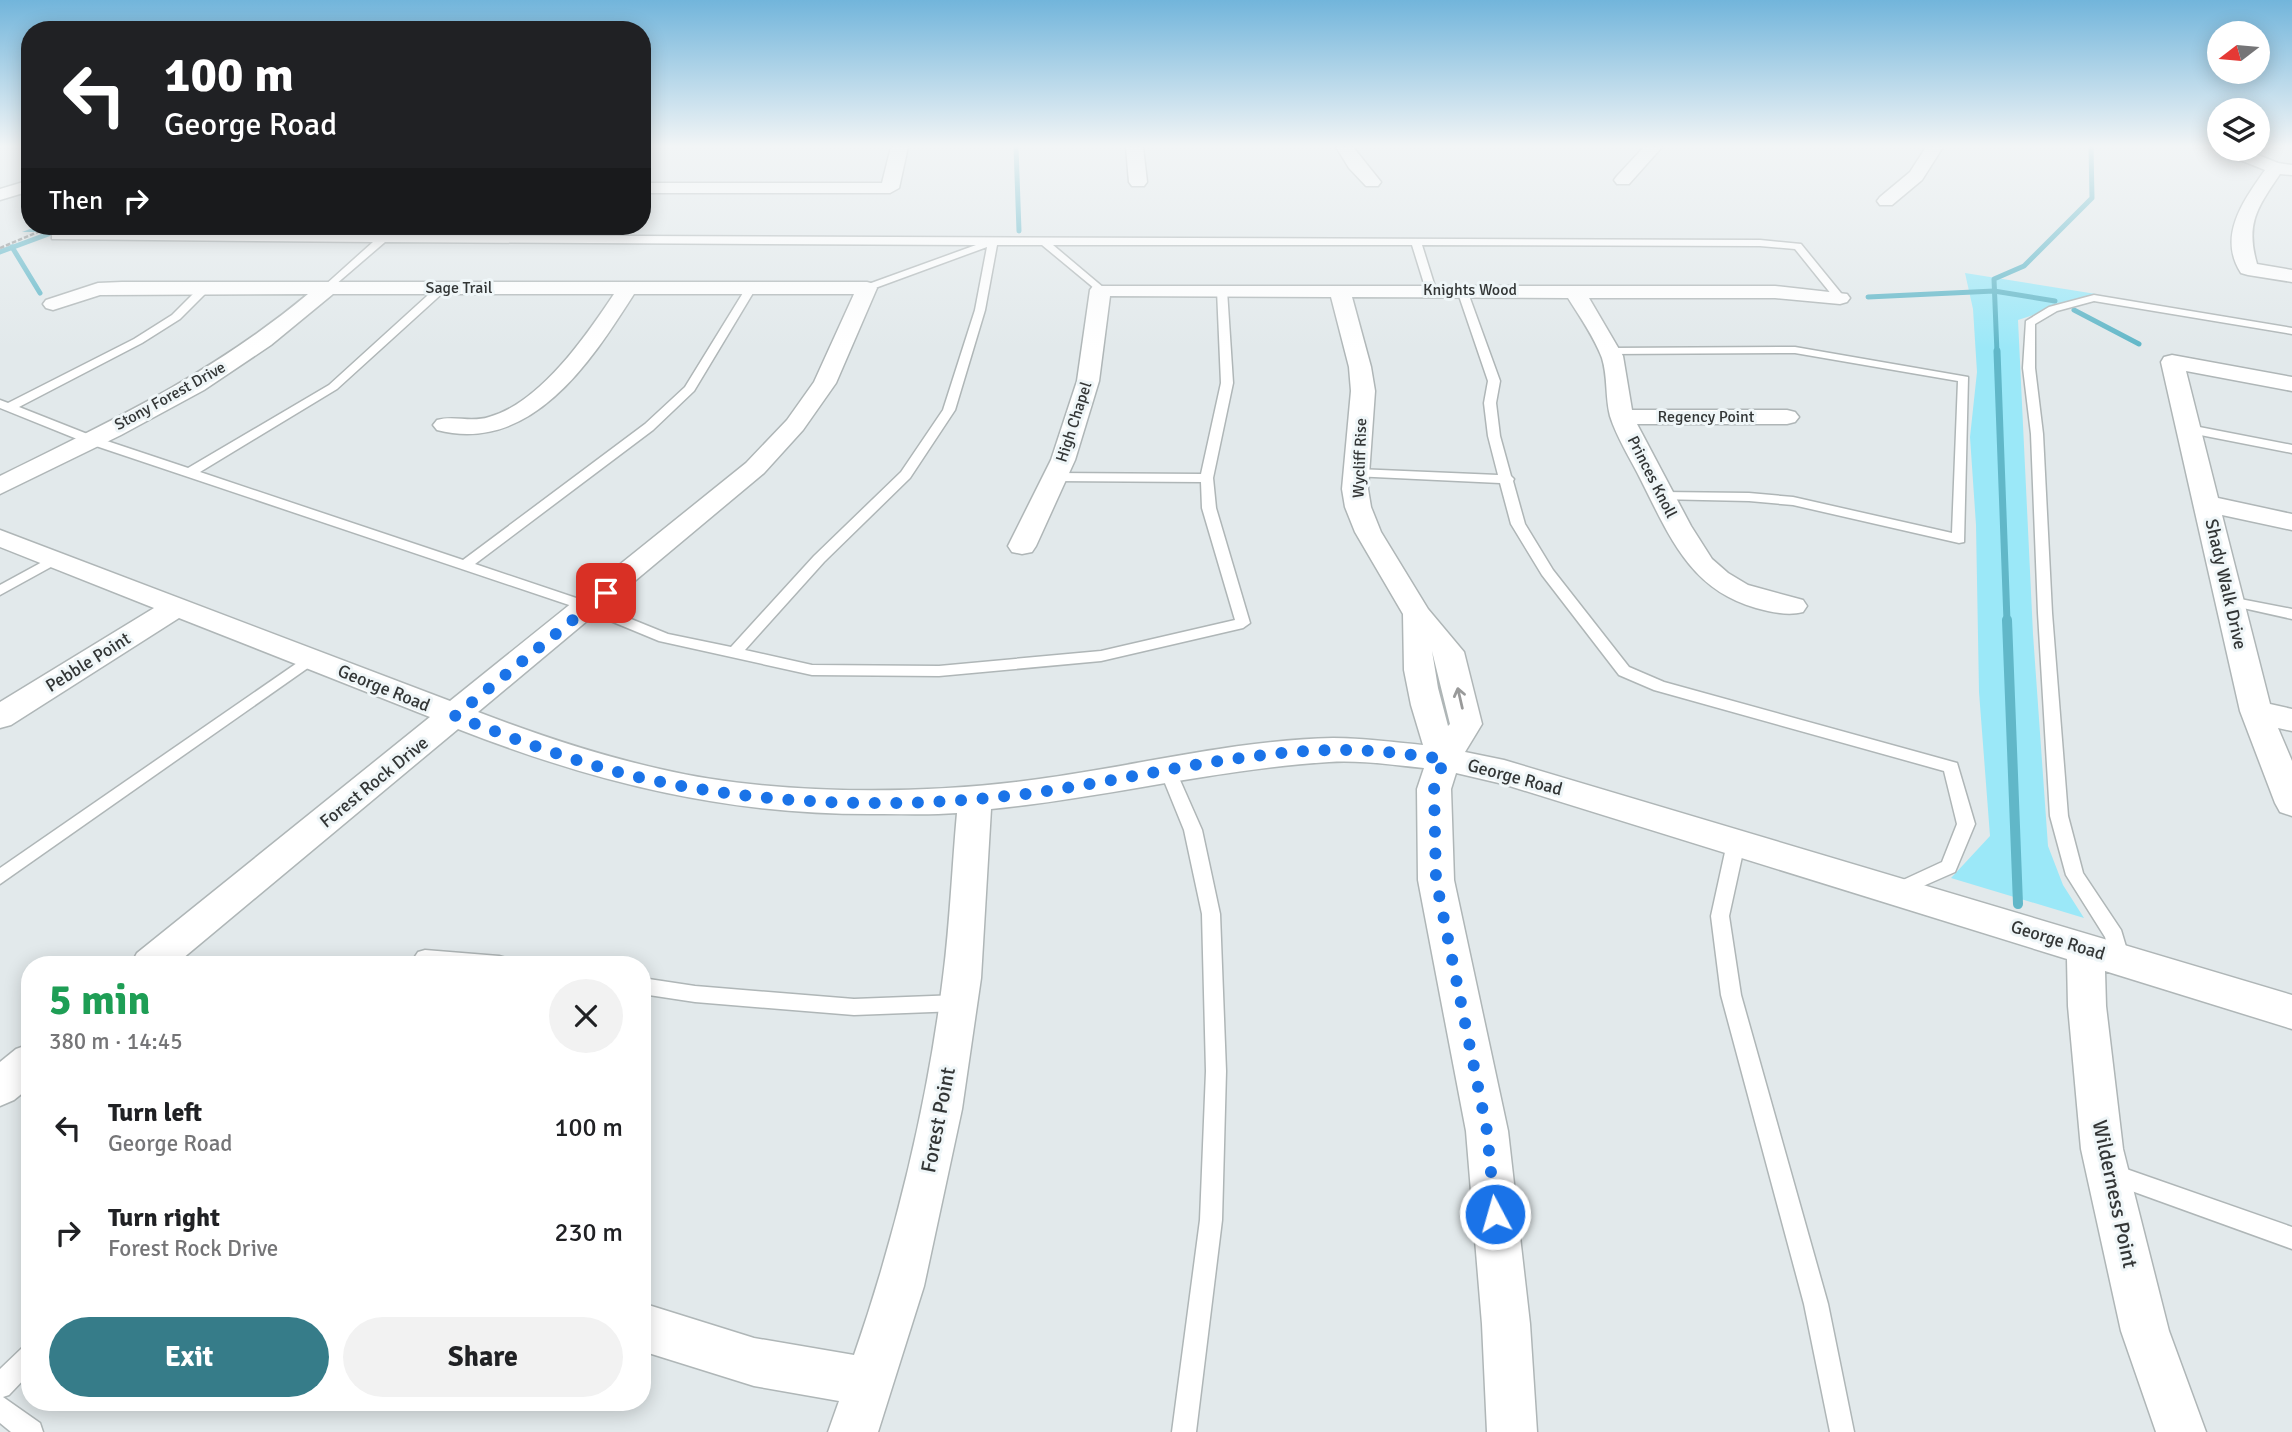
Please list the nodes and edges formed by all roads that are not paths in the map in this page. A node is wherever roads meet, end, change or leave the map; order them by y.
1 (2249, 214) edge
2 (55, 237) dead end
3 (384, 237) junction
4 (1043, 241) junction
5 (993, 242) junction
6 (1416, 242) junction
7 (2292, 276) edge
8 (205, 288) junction
9 (328, 288) junction
10 (442, 288) junction
11 (628, 288) junction
12 (751, 288) junction
13 (867, 288) junction
14 (1100, 290) junction
15 (1222, 290) junction
16 (1340, 290) junction
17 (1430, 290) junction
18 (1462, 290) junction
19 (1575, 291) junction
20 (1840, 298) joint
21 (53, 304) dead end
22 (2292, 331) edge
23 (1609, 351) junction
24 (2292, 384) edge
25 (5, 405) edge
26 (1624, 417) junction
27 (1787, 417) dead end
28 (445, 425) dead end
29 (2189, 429) junction
30 (91, 440) junction
31 (2292, 449) edge
32 (191, 472) junction
33 (1357, 473) junction
34 (1054, 477) junction
35 (1207, 478) junction
36 (1508, 479) junction
37 (0, 486) edge
38 (1662, 496) junction
39 (2207, 504) junction
40 (2292, 522) edge
41 (0, 538) edge
42 (1022, 546) dead end
43 (55, 559) junction
44 (465, 565) junction
45 (0, 591) edge
46 (2230, 601) junction
47 (1793, 606) dead end
48 (176, 607) junction
49 (589, 607) junction
50 (2292, 614) edge
51 (734, 653) junction
52 (310, 659) junction
53 (2256, 711) junction
54 (455, 716) junction
55 (0, 717) edge
56 (2292, 720) edge
57 (1444, 759) junction
58 (1168, 771) junction
59 (975, 798) junction
60 (2292, 803) edge
61 (1736, 843) junction
62 (0, 877) edge
63 (1896, 891) junction
64 (2104, 954) junction
65 (160, 956) edge
66 (651, 987) edge
67 (958, 1003) junction
68 (2292, 1012) edge
69 (21, 1070) edge
70 (0, 1087) edge
71 (2109, 1173) junction
72 (2292, 1238) edge
73 (651, 1331) edge
74 (21, 1365) edge
75 (870, 1382) junction
76 (0, 1386) edge
77 (0, 1408) edge
78 (31, 1432) edge
79 (853, 1432) edge
80 (1184, 1432) edge
81 (1512, 1432) edge
82 (1842, 1432) edge
83 (2181, 1432) edge

1 - 7 street
2 - 3 lane
3 - 5 lane
3 - 9 lane
4 - 5 lane
4 - 6 lane
4 - 14 lane
5 - 13 lane
5 - 51 lane
6 - 17 lane
6 - 20 lane
8 - 9 street, Sage Trail
8 - 21 street, Sage Trail
8 - 25 lane
9 - 10 street, Sage Trail
9 - 30 street, Stony Forest Drive
10 - 11 street, Sage Trail
10 - 32 lane
11 - 12 street, Sage Trail
11 - 28 street
12 - 13 street, Sage Trail
12 - 44 lane
13 - 49 street, Forest Rock Drive
14 - 15 street, Knights Wood
14 - 34 street, High Chapel
15 - 16 street, Knights Wood
15 - 35 lane
16 - 17 street, Knights Wood
16 - 33 street, Wycliff Rise
17 - 18 street, Knights Wood
18 - 19 street, Knights Wood
18 - 36 lane
19 - 20 street, Knights Wood
19 - 23 street, Princes Knoll
22 - 64 lane
23 - 26 street, Princes Knoll
23 - 38 lane
24 - 29 street, Shady Walk Drive
25 - 30 lane
26 - 27 street, Regency Point
26 - 38 street, Princes Knoll
29 - 31 lane
29 - 39 street, Shady Walk Drive
30 - 32 lane
30 - 37 street, Stony Forest Drive
32 - 44 lane
33 - 36 lane
33 - 57 street, Wycliff Rise
34 - 35 lane
34 - 42 street, High Chapel
35 - 51 lane
36 - 63 lane
38 - 47 street, Princes Knoll
39 - 40 street
39 - 46 street, Shady Walk Drive
41 - 43 street, George Road
43 - 45 lane
43 - 48 street, George Road
44 - 49 lane
46 - 50 lane
46 - 53 street, Shady Walk Drive
48 - 52 street, George Road
48 - 55 street, Pebble Point
49 - 51 lane
49 - 54 street, Forest Rock Drive
52 - 54 street, George Road
52 - 62 lane
53 - 56 street
53 - 60 street, Shady Walk Drive
54 - 59 street, George Road
54 - 65 street, Forest Rock Drive
57 - 58 street, George Road
57 - 61 street, George Road
57 - 81 street
58 - 59 street, George Road
58 - 80 lane
59 - 67 street, Forest Point
61 - 63 street, George Road
61 - 82 lane
63 - 64 street, George Road
64 - 68 street, George Road
64 - 71 street, Wilderness Point
66 - 67 lane
67 - 75 street, Forest Point
69 - 70 street
71 - 72 lane
71 - 83 street, Wilderness Point
73 - 75 street
74 - 76 lane
75 - 79 street, Forest Point
77 - 78 lane

